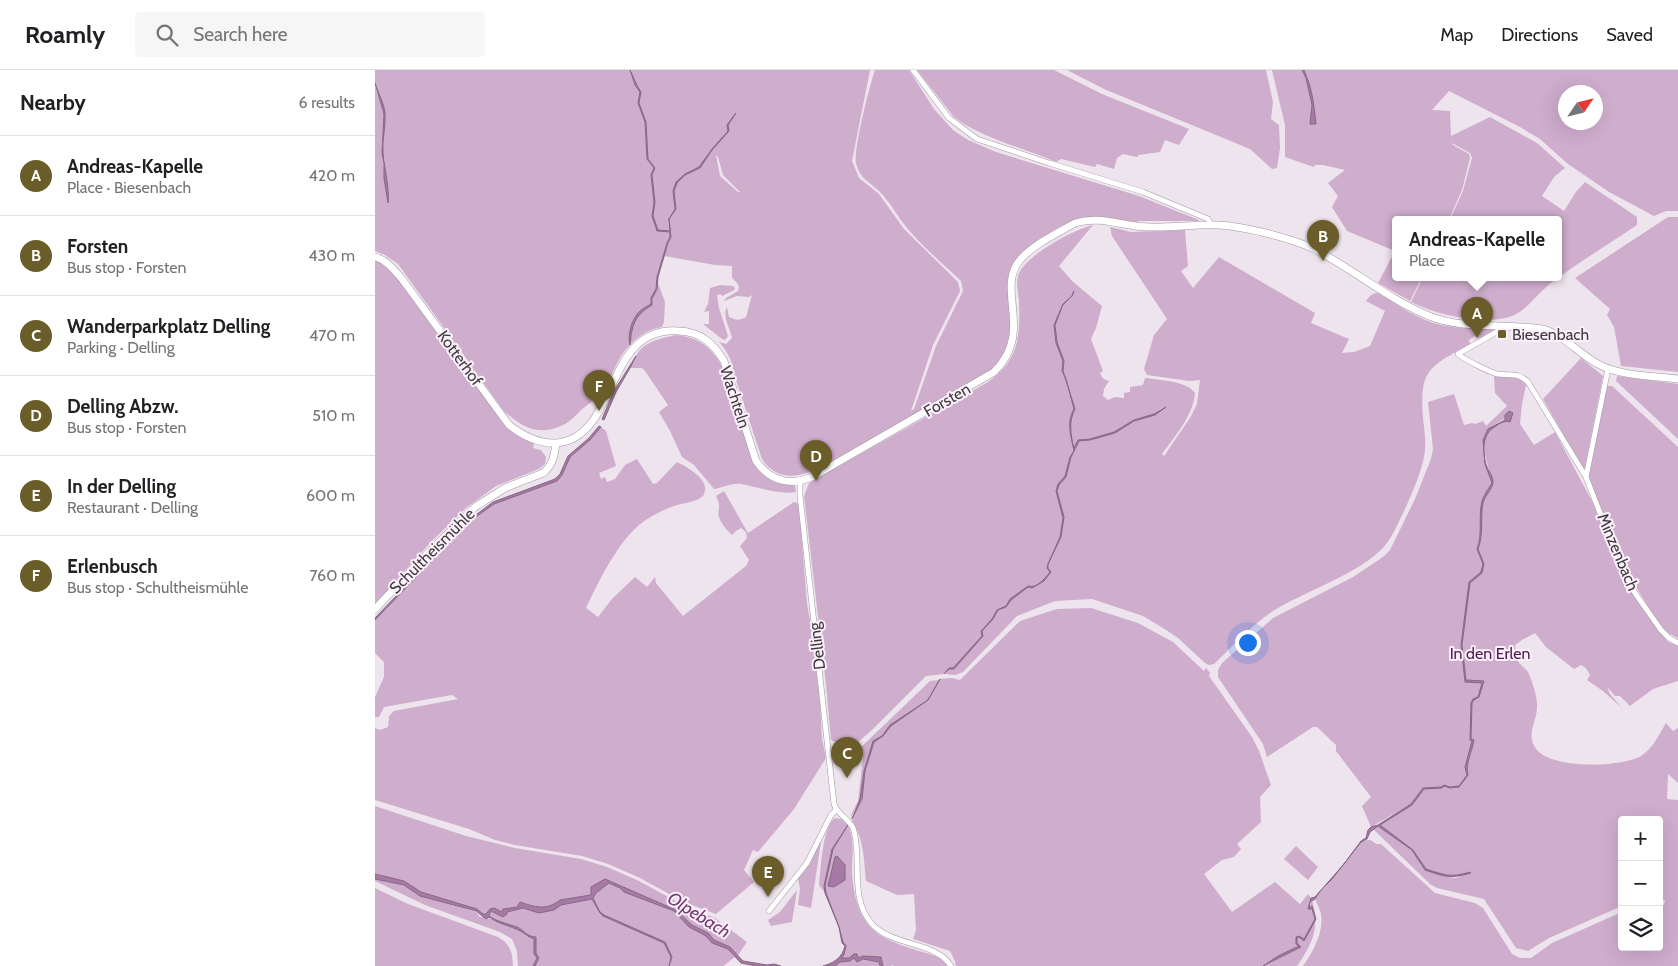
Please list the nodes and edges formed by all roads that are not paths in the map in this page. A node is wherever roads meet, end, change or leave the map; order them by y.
1 (913, 70) edge
2 (1211, 225) junction
3 (375, 257) edge
4 (1507, 326) junction
5 (1608, 369) junction
6 (1678, 379) edge
7 (556, 444) junction
8 (1585, 477) junction
9 (800, 481) junction
10 (375, 609) edge
11 (1678, 642) edge
12 (836, 810) junction
13 (769, 911) dead end
14 (951, 966) edge

1 - 2 street, Forsten
2 - 4 street, Forsten
2 - 9 street, Forsten
3 - 7 street, Kotterhof
4 - 5 street
4 - 8 street
5 - 6 street
5 - 8 street
7 - 9 street, Wachteln
7 - 10 street, Schultheismühle
8 - 11 street, Minzenbach
9 - 12 street, Delling
12 - 13 street
12 - 14 street

